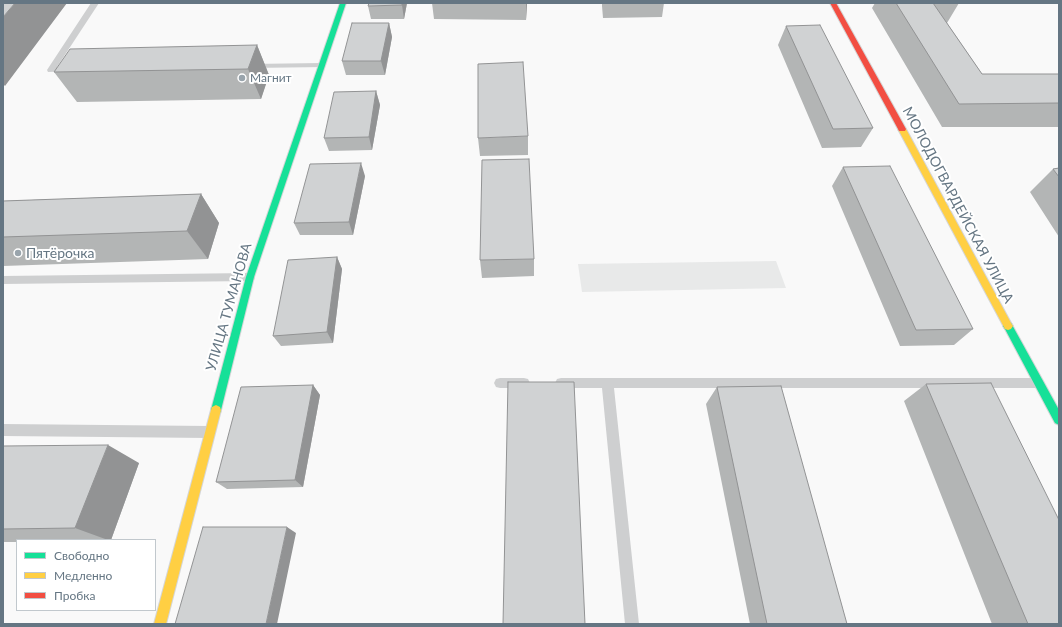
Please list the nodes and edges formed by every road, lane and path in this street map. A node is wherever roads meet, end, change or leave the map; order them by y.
1 (95, 3) edge
2 (343, 3) edge
3 (834, 3) edge
4 (322, 65) junction
5 (242, 67) edge
6 (75, 69) edge
7 (250, 277) junction
8 (3, 280) edge
9 (500, 383) dead end
10 (608, 383) junction
11 (1038, 383) junction
12 (1059, 420) edge
13 (3, 430) edge
14 (209, 432) junction
15 (160, 624) edge
16 (632, 624) edge

1 - 6 lane
2 - 4 street, УЛИЦА ТУМАНОВА
3 - 11 street, МОЛОДОГВАРДЕЙСКАЯ УЛИЦА
4 - 5 lane
4 - 7 street, УЛИЦА ТУМАНОВА
7 - 8 lane
7 - 14 street, УЛИЦА ТУМАНОВА
9 - 10 lane
10 - 11 lane
10 - 16 lane
11 - 12 street, МОЛОДОГВАРДЕЙСКАЯ УЛИЦА
13 - 14 lane
14 - 15 street, УЛИЦА ТУМАНОВА

